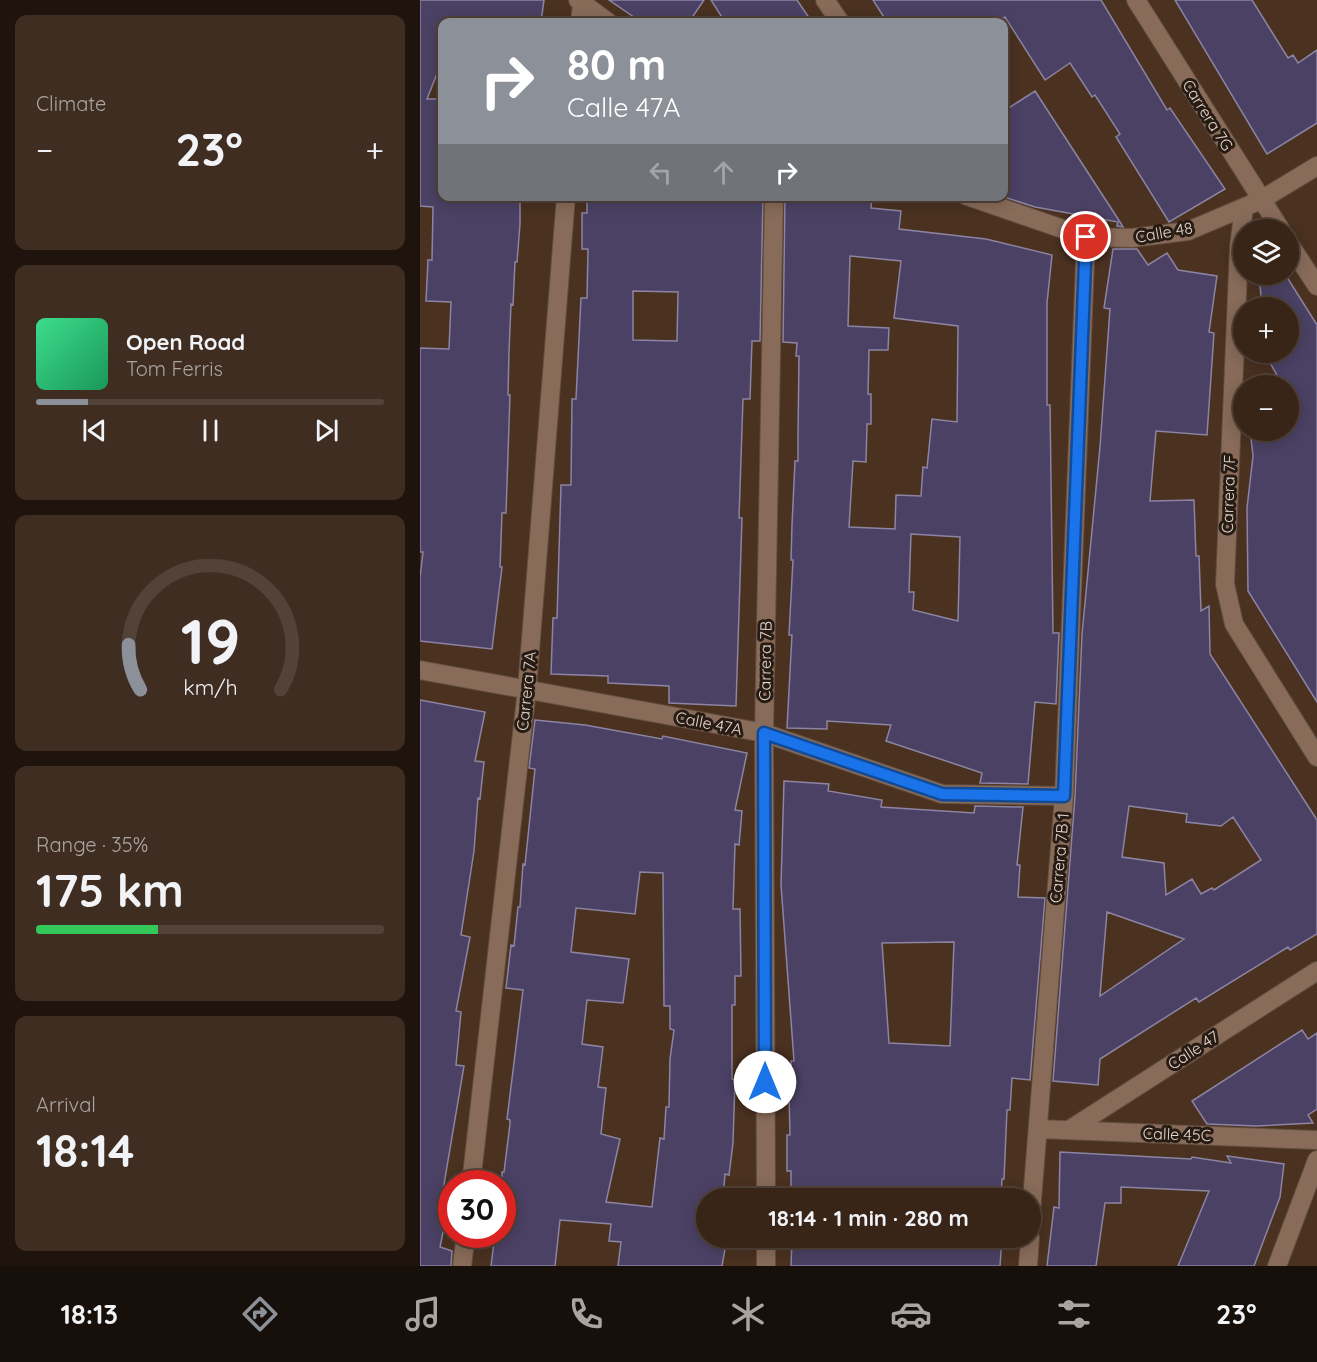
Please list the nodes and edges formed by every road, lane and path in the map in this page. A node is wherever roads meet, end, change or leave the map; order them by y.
1 (825, 0) edge
2 (1136, 0) edge
3 (580, 2) edge
4 (580, 18) edge
5 (602, 18) edge
6 (837, 18) edge
7 (1317, 166) edge
8 (1261, 200) junction
9 (566, 201) edge
10 (774, 201) edge
11 (982, 201) edge
12 (1244, 207) junction
13 (1274, 219) edge
14 (1086, 237) junction
15 (1299, 259) edge
16 (1317, 286) edge
17 (420, 670) edge
18 (527, 689) junction
19 (764, 733) junction
20 (1317, 757) edge
21 (1064, 796) junction
22 (1317, 971) edge
23 (1038, 1129) junction
24 (1069, 1130) junction
25 (1317, 1140) edge
26 (1317, 1160) edge
27 (473, 1170) edge
28 (766, 1188) edge
29 (1033, 1188) edge
30 (464, 1248) edge
31 (766, 1248) edge
32 (1029, 1248) edge
33 (462, 1266) edge
34 (766, 1266) edge
35 (1028, 1266) edge
36 (1277, 1266) edge

1 - 6 street
2 - 8 street, Carrera 7G
3 - 4 street
3 - 5 street
7 - 8 street, Calle 48
8 - 12 street, Calle 48
8 - 13 street, Carrera 7G
9 - 18 street, Carrera 7A
10 - 19 street, Carrera 7B
11 - 14 street, Calle 48
12 - 14 street, Calle 48
12 - 20 street, Carrera 7F
14 - 21 street, Carrera 7B 1
15 - 16 street
17 - 18 street, Calle 47A
18 - 19 street, Calle 47A
18 - 27 street, Carrera 7A
19 - 21 street, Calle 47A
19 - 28 street, Carrera 7B
21 - 23 street, Carrera 7B 1
22 - 24 street, Calle 47
23 - 24 street, Calle 45C
23 - 29 street, Carrera 7B 1
24 - 25 street, Calle 45C
26 - 36 street
30 - 33 street
31 - 34 street
32 - 35 street

